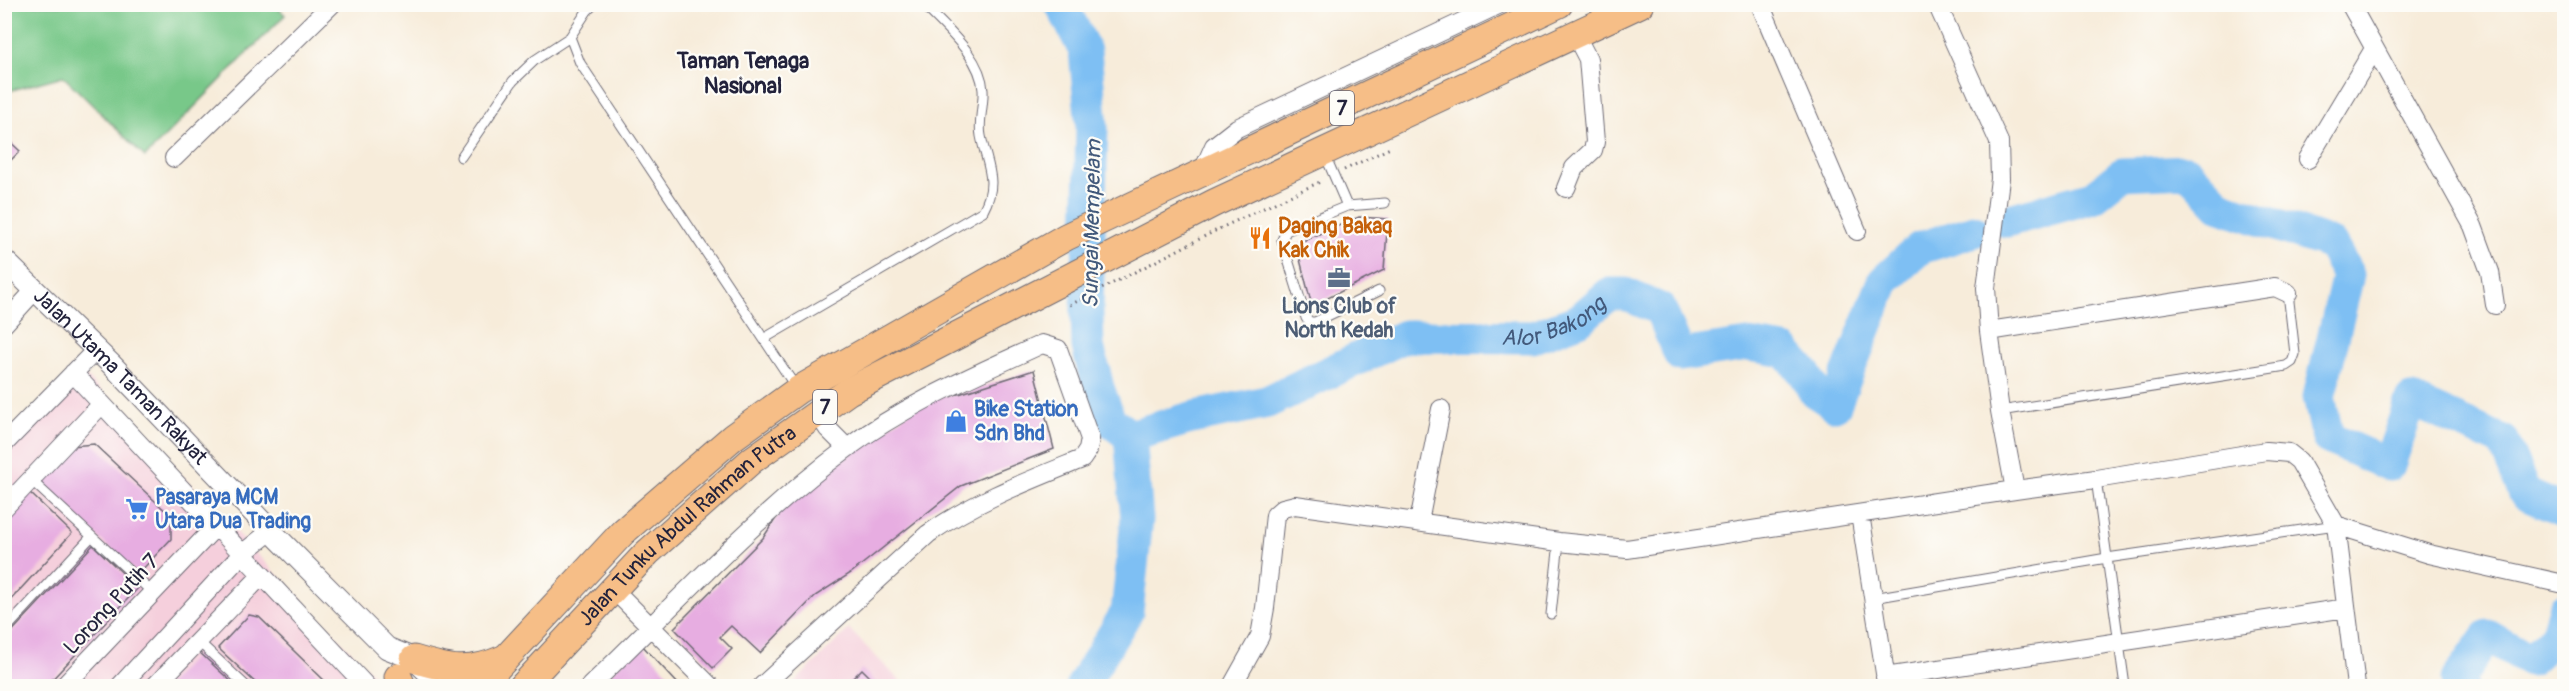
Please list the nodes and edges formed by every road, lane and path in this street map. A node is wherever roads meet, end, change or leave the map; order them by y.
1 (594, 4) edge
2 (923, 4) edge
3 (1500, 4) edge
4 (1559, 4) edge
5 (1640, 4) edge
6 (1760, 4) edge
7 (1937, 4) edge
8 (2350, 4) edge
9 (328, 6) edge
10 (1575, 34) junction
11 (570, 37) junction
12 (2374, 49) junction
13 (1394, 146) dead end
14 (460, 157) dead end
15 (174, 158) dead end
16 (2308, 159) dead end
17 (1329, 163) junction
18 (1202, 173) junction
19 (1566, 188) dead end
20 (1385, 203) dead end
21 (1347, 206) junction
22 (1857, 231) dead end
23 (4, 260) edge
24 (35, 290) junction
25 (1379, 291) dead end
26 (2288, 293) joint
27 (2495, 305) dead end
28 (1067, 306) dead end
29 (6, 318) edge
30 (1989, 330) junction
31 (765, 338) junction
32 (97, 349) junction
33 (73, 373) junction
34 (798, 390) junction
35 (101, 405) junction
36 (1441, 409) dead end
37 (2000, 411) junction
38 (817, 412) junction
39 (4, 444) edge
40 (847, 448) junction
41 (2096, 479) junction
42 (31, 480) junction
43 (2015, 490) junction
44 (4, 508) edge
45 (1860, 514) junction
46 (1419, 522) junction
47 (2336, 525) junction
48 (216, 526) junction
49 (271, 531) junction
50 (92, 537) junction
51 (1559, 542) junction
52 (242, 554) junction
53 (2107, 558) junction
54 (262, 575) junction
55 (2561, 583) edge
56 (612, 588) junction
57 (153, 593) junction
58 (1873, 598) junction
59 (2346, 608) junction
60 (1551, 614) dead end
61 (651, 627) junction
62 (4, 631) edge
63 (198, 641) junction
64 (2120, 642) junction
65 (503, 659) junction
66 (405, 677) edge
67 (1886, 682) edge
68 (64, 687) edge
69 (120, 687) edge
70 (155, 687) edge
71 (246, 687) edge
72 (366, 687) edge
73 (442, 687) edge
74 (480, 687) edge
75 (523, 687) edge
76 (590, 687) edge
77 (710, 687) edge
78 (762, 687) edge
79 (1232, 687) edge
80 (2125, 687) edge
81 (2356, 687) edge

1 - 11 lane
2 - 31 lane
3 - 18 street
4 - 18 main road, Jalan Tunku Abdul Rahman Putra / 7
5 - 10 main road, Jalan Tunku Abdul Rahman Putra / 7
6 - 22 street
7 - 30 street
8 - 12 street
9 - 15 street
10 - 17 main road, Jalan Tunku Abdul Rahman Putra / 7
10 - 19 street
11 - 14 lane
11 - 31 lane
12 - 16 street
12 - 27 street
13 - 17 path
17 - 21 lane
17 - 28 path
17 - 38 main road, Jalan Tunku Abdul Rahman Putra / 7
18 - 34 main road, Jalan Tunku Abdul Rahman Putra / 7
20 - 21 lane
21 - 25 lane
23 - 24 street, Jalan Utama Taman Rakyat
24 - 29 street
24 - 32 street, Jalan Utama Taman Rakyat
26 - 30 street
26 - 37 lane
30 - 37 street
31 - 34 lane
32 - 33 street
32 - 49 street, Jalan Utama Taman Rakyat
33 - 35 street
33 - 39 street
34 - 65 main road, Jalan Tunku Abdul Rahman Putra / 7
35 - 42 street
35 - 48 street
36 - 46 street
37 - 43 street
38 - 40 street
38 - 56 main road, Jalan Tunku Abdul Rahman Putra / 7
40 - 61 street
40 - 78 street
41 - 43 street
41 - 47 street
41 - 53 lane
42 - 44 street
42 - 50 lane
43 - 45 street
45 - 51 street
45 - 58 street
46 - 51 street
46 - 79 street
47 - 53 lane
47 - 55 street
47 - 59 street
48 - 52 street
48 - 57 street, Lorong Putih 7
49 - 52 street
49 - 66 street, Jalan Utama Taman Rakyat
50 - 57 lane
50 - 62 lane
51 - 60 lane
52 - 54 street
52 - 69 street
53 - 58 lane
53 - 64 lane
54 - 63 street
54 - 72 street
56 - 61 street
56 - 75 main road, Jalan Tunku Abdul Rahman Putra / 7
57 - 68 street, Lorong Putih 7
58 - 67 street
59 - 64 street
59 - 81 street
61 - 76 street
61 - 77 street
63 - 70 street
63 - 71 lane
64 - 67 street
64 - 80 lane
65 - 66 main road
65 - 74 main road, Jalan Tunku Abdul Rahman Putra / 7
66 - 73 street, Jalan Utama Taman Rakyat

